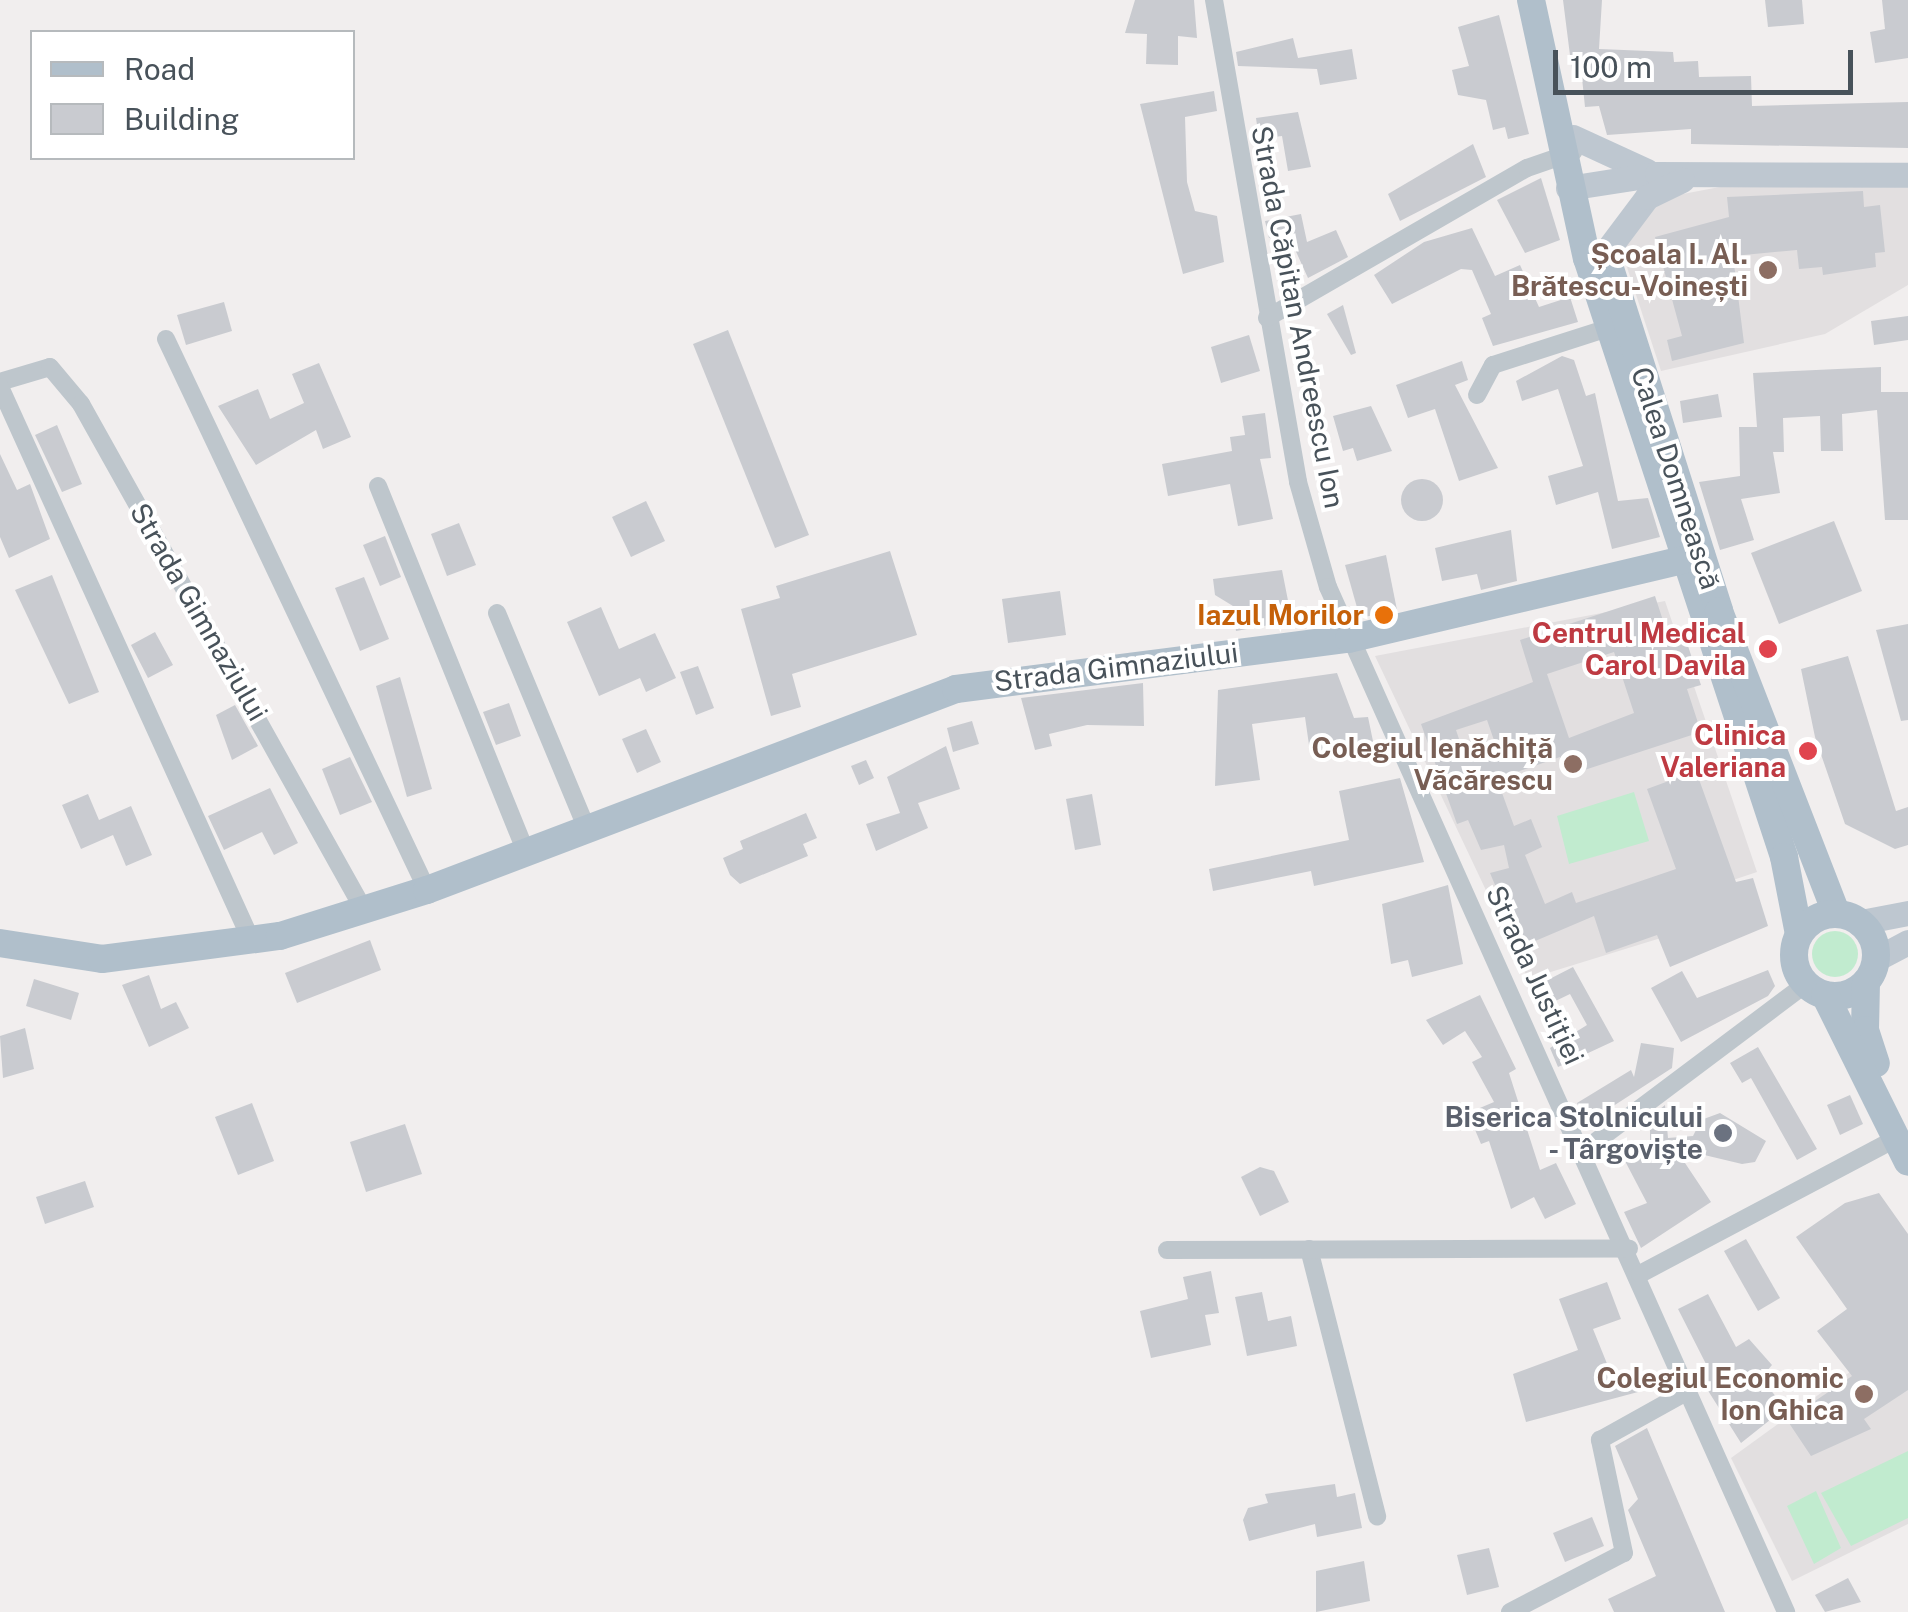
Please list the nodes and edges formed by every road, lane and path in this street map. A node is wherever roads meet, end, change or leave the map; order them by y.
1 (1214, 0) edge
2 (1531, 0) edge
3 (1548, 0) edge
4 (1570, 140) junction
5 (1657, 174) junction
6 (1701, 174) junction
7 (1908, 175) edge
8 (1576, 186) junction
9 (1605, 253) junction
10 (1267, 318) junction
11 (1617, 325) junction
12 (166, 339) dead end
13 (0, 385) edge
14 (1477, 395) dead end
15 (378, 486) dead end
16 (1682, 561) junction
17 (496, 613) dead end
18 (1349, 638) junction
19 (587, 828) junction
20 (526, 852) junction
21 (427, 890) junction
22 (365, 912) junction
23 (1908, 913) edge
24 (1848, 918) junction
25 (1800, 934) junction
26 (252, 942) junction
27 (1908, 942) edge
28 (0, 943) edge
29 (1871, 970) junction
30 (1815, 989) junction
31 (1904, 1144) edge
32 (1586, 1149) junction
33 (1629, 1248) junction
34 (1308, 1249) junction
35 (1167, 1250) dead end
36 (1640, 1274) junction
37 (1688, 1391) junction
38 (1377, 1516) dead end
39 (1510, 1612) edge
40 (1786, 1612) edge

1 - 10 street, Strada Căpitan Andreescu Ion
2 - 4 main road, Calea Domnească
3 - 4 main road, Calea Domnească
4 - 5 street
4 - 8 main road, Calea Domnească
4 - 10 street
5 - 6 street
5 - 8 street
6 - 7 street
6 - 9 street
8 - 9 main road
8 - 11 main road, Calea Domnească
9 - 11 main road
10 - 18 street, Strada Căpitan Andreescu Ion
11 - 14 street
11 - 16 main road, Calea Domnească
11 - 16 main road, Calea Domnească
12 - 21 street
13 - 22 street, Strada Gimnaziului
13 - 26 street
15 - 20 street
16 - 18 main road, Strada Gimnaziului
16 - 24 main road, Calea Domnească
16 - 25 main road, Calea Domnească
17 - 19 street
18 - 19 main road, Strada Gimnaziului
18 - 32 street, Strada Justiției
19 - 20 main road, Strada Gimnaziului
20 - 21 main road, Strada Gimnaziului
21 - 22 main road, Strada Gimnaziului
22 - 26 main road, Strada Gimnaziului
23 - 24 street
24 - 25 main road
24 - 29 main road, Calea Domnească
25 - 30 main road, Calea Domnească
26 - 28 main road, Strada Gimnaziului
27 - 29 street
29 - 30 main road
29 - 31 main road
30 - 31 main road
30 - 32 street
31 - 36 street
32 - 33 street, Strada Justiției
33 - 34 street
33 - 36 street, Strada Justiției
34 - 35 street
34 - 38 street
36 - 37 street, Strada Justiției
37 - 39 street
37 - 40 street, Strada Justiției

